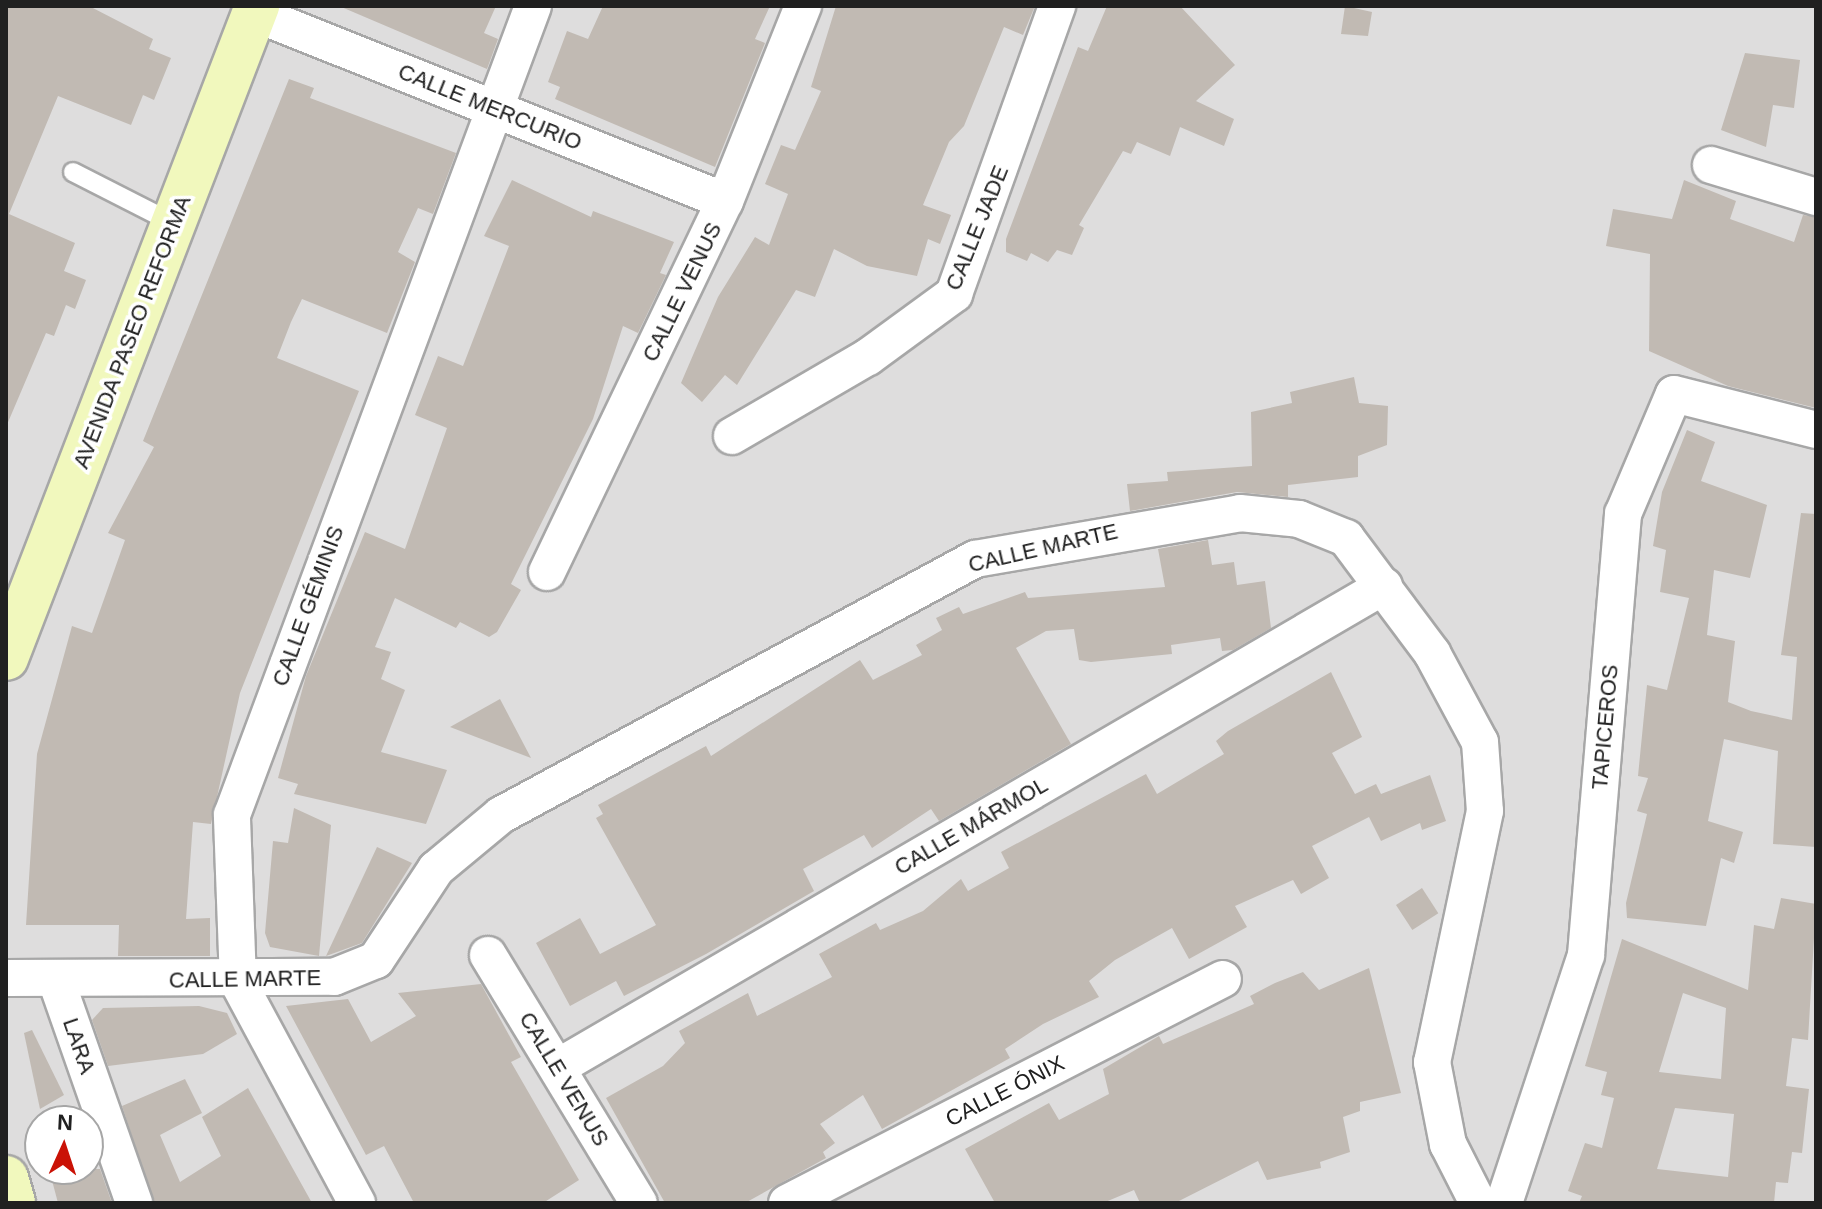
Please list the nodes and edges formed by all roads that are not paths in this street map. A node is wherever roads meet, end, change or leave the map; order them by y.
1 (533, 6) edge
2 (803, 6) edge
3 (1057, 6) edge
4 (256, 10) edge
5 (490, 107) junction
6 (1711, 165) dead end
7 (73, 172) dead end
8 (1816, 197) edge
9 (725, 201) junction
10 (173, 223) junction
11 (1816, 430) edge
12 (732, 436) dead end
13 (547, 572) dead end
14 (1384, 586) junction
15 (6, 658) edge
16 (488, 955) dead end
17 (6, 978) edge
18 (1223, 979) dead end
19 (56, 980) junction
20 (238, 982) junction
21 (558, 1067) junction
22 (6, 1178) edge
23 (13, 1203) edge
24 (134, 1203) edge
25 (357, 1203) edge
26 (639, 1203) edge
27 (787, 1203) edge
28 (1478, 1203) edge
29 (1504, 1203) edge

1 - 5 street, CALLE GÉMINIS
2 - 9 street, CALLE VENUS
3 - 12 street, CALLE JADE
4 - 5 street, CALLE MERCURIO
4 - 10 main road, AVENIDA PASEO REFORMA
5 - 9 street, CALLE MERCURIO
5 - 20 street, CALLE GÉMINIS
6 - 8 street
7 - 10 lane
9 - 13 street, CALLE VENUS
10 - 15 main road, AVENIDA PASEO REFORMA
11 - 29 street, TAPICEROS
14 - 20 street, CALLE MARTE
14 - 21 street, CALLE MÁRMOL
14 - 28 street, CALLE MARTE
16 - 21 street, CALLE VENUS
17 - 19 street, CALLE MARTE
18 - 27 street, CALLE ÓNIX
19 - 20 street, CALLE MARTE
19 - 24 street, LARA
20 - 25 street, CALLE GÉMINIS
21 - 26 street, CALLE VENUS
22 - 23 main road

